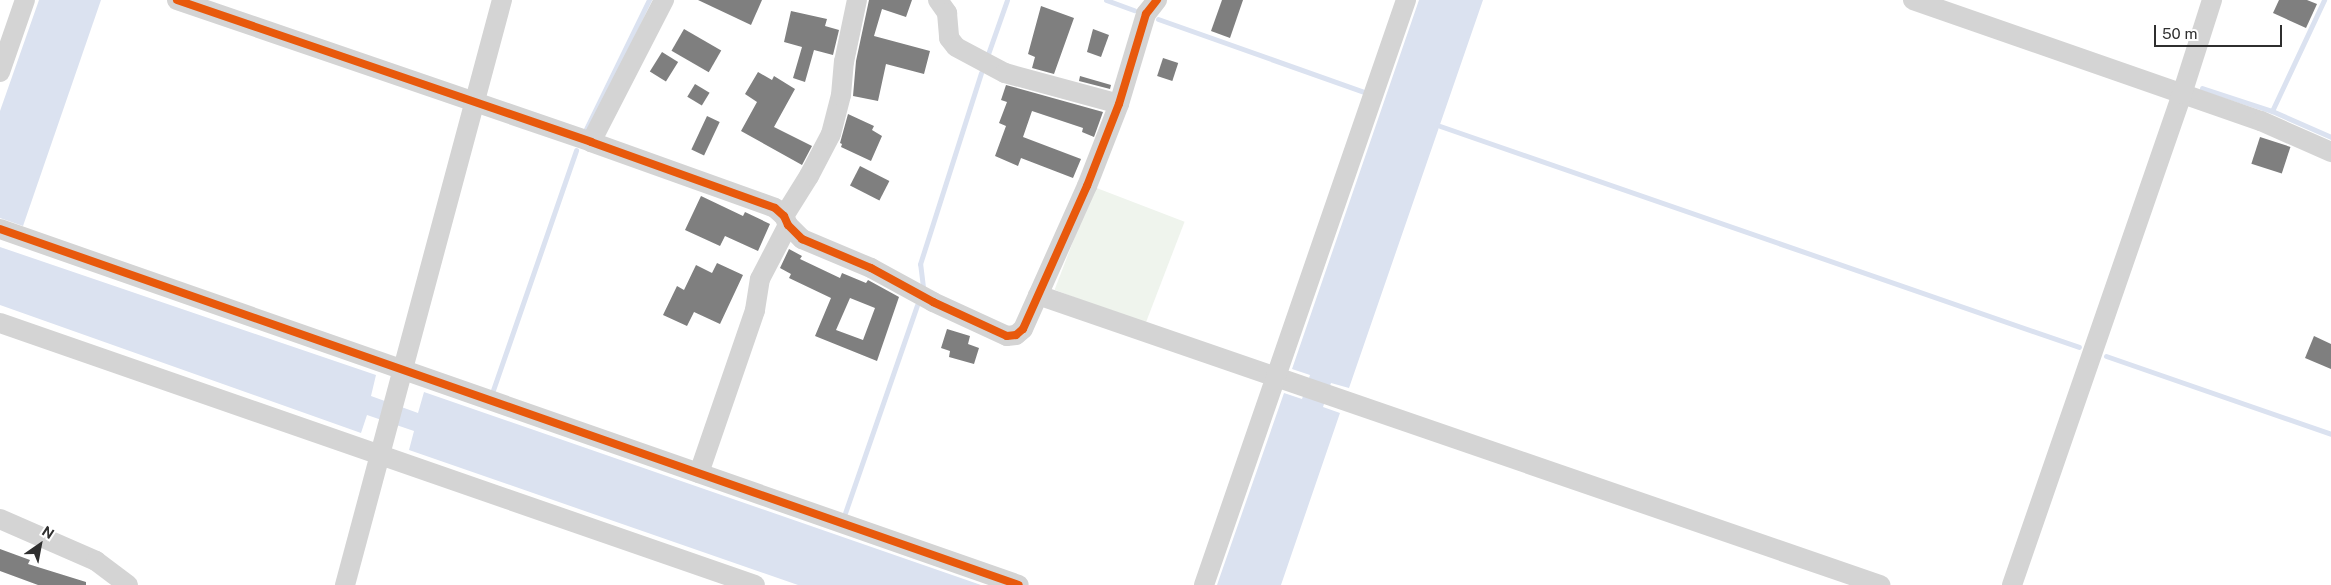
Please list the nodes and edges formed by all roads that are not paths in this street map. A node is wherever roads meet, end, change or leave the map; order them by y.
1 (25, 0) edge
2 (177, 0) edge
3 (502, 0) edge
4 (664, 0) edge
5 (857, 0) edge
6 (938, 0) edge
7 (1157, 0) edge
8 (1406, 0) edge
9 (1913, 0) edge
10 (2212, 0) edge
11 (0, 72) edge
12 (2182, 94) junction
13 (473, 102) junction
14 (1119, 104) junction
15 (592, 142) junction
16 (2331, 152) edge
17 (786, 220) junction
18 (0, 229) edge
19 (1038, 295) junction
20 (0, 323) edge
21 (402, 369) junction
22 (1275, 376) junction
23 (379, 454) junction
24 (699, 473) junction
25 (0, 519) edge
26 (128, 585) edge
27 (344, 585) edge
28 (755, 585) edge
29 (1020, 585) edge
30 (1204, 585) edge
31 (1880, 585) edge
32 (2012, 585) edge

1 - 11 street
2 - 13 street
3 - 13 street
4 - 15 street
5 - 17 street
6 - 14 street
7 - 14 street
8 - 22 street
9 - 12 street
10 - 12 street
12 - 16 street
12 - 32 street
13 - 15 street
13 - 21 street
14 - 19 street
15 - 17 street
17 - 19 street
17 - 24 street
18 - 21 street
19 - 22 street
20 - 23 street
21 - 23 street
21 - 24 street
22 - 30 street
22 - 31 street
23 - 27 street
23 - 28 street
24 - 29 street
25 - 26 street

